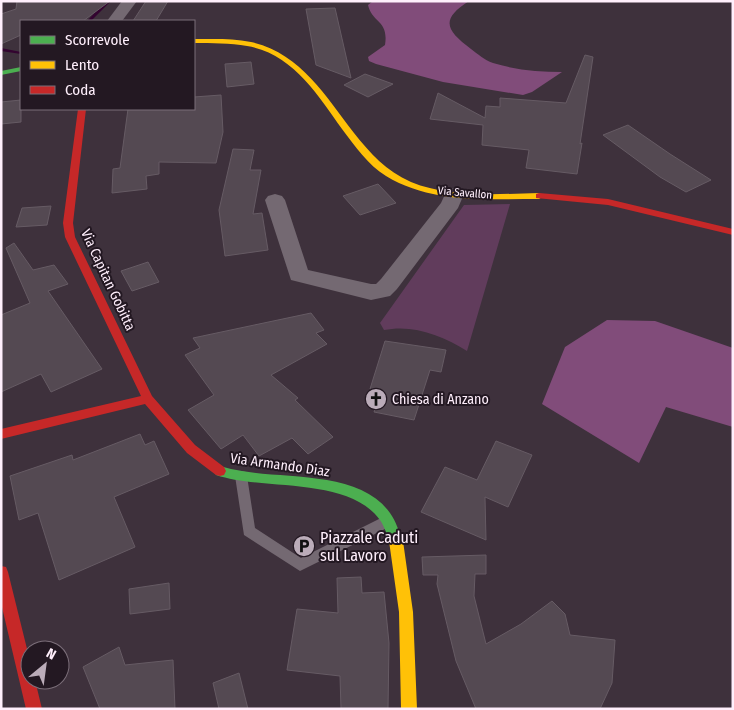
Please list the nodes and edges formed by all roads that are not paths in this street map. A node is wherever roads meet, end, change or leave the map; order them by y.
1 (130, 1) edge
2 (115, 20) edge
3 (195, 41) edge
4 (20, 69) edge
5 (1, 73) edge
6 (82, 110) edge
7 (454, 194) junction
8 (275, 200) dead end
9 (733, 232) edge
10 (148, 399) junction
11 (1, 434) edge
12 (241, 476) junction
13 (388, 521) junction
14 (1, 572) edge
15 (34, 709) edge
16 (409, 709) edge

1 - 2 street
3 - 7 street, Via Savallon
4 - 5 street
6 - 10 street, Via Capitan Gobitta
7 - 8 street
7 - 9 street, Via Savallon
10 - 11 street
10 - 12 street, Via Armando Diaz
12 - 13 street, Via Armando Diaz
12 - 13 lane
13 - 16 street, Via Armando Diaz
14 - 15 street

